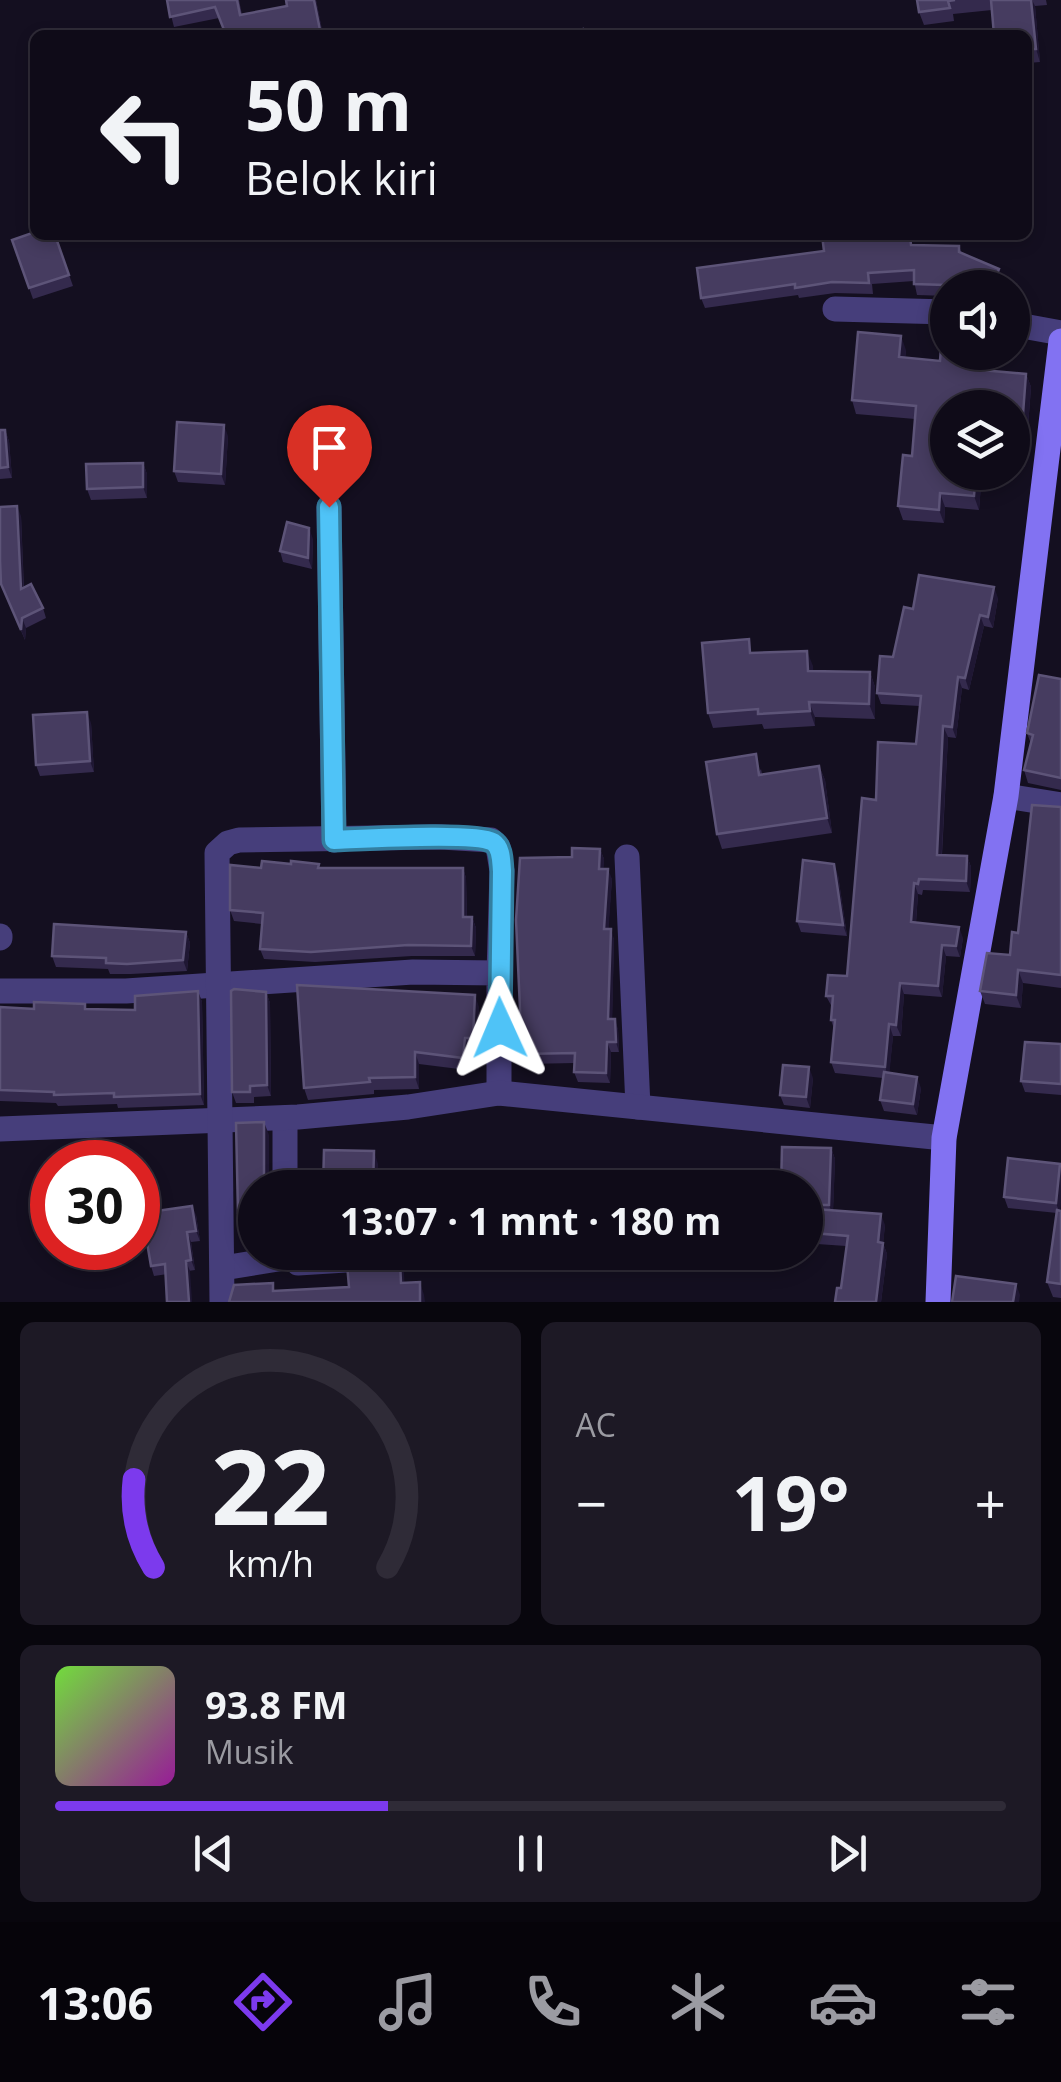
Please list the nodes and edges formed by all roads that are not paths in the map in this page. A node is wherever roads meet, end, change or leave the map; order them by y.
1 (835, 309) dead end
2 (930, 312) edge
3 (1030, 327) edge
4 (1061, 333) edge
5 (1061, 341) edge
6 (329, 507) dead end
7 (1006, 796) junction
8 (1061, 806) edge
9 (334, 840) junction
10 (626, 856) dead end
11 (499, 973) junction
12 (218, 983) junction
13 (0, 991) edge
14 (500, 1093) junction
15 (638, 1107) junction
16 (284, 1118) junction
17 (218, 1119) junction
18 (0, 1129) edge
19 (944, 1138) junction
20 (285, 1170) edge
21 (238, 1265) edge
22 (222, 1268) junction
23 (222, 1302) edge
24 (938, 1302) edge

1 - 2 street
3 - 4 street
5 - 7 street
6 - 9 street
7 - 8 street
7 - 19 street
9 - 11 street
9 - 12 street
10 - 15 street
11 - 12 street
11 - 14 street
12 - 13 street
12 - 17 street
14 - 15 street
14 - 16 street
15 - 19 street
16 - 17 street
16 - 20 street
17 - 18 street
17 - 22 street
19 - 24 street
21 - 22 street
22 - 23 street

